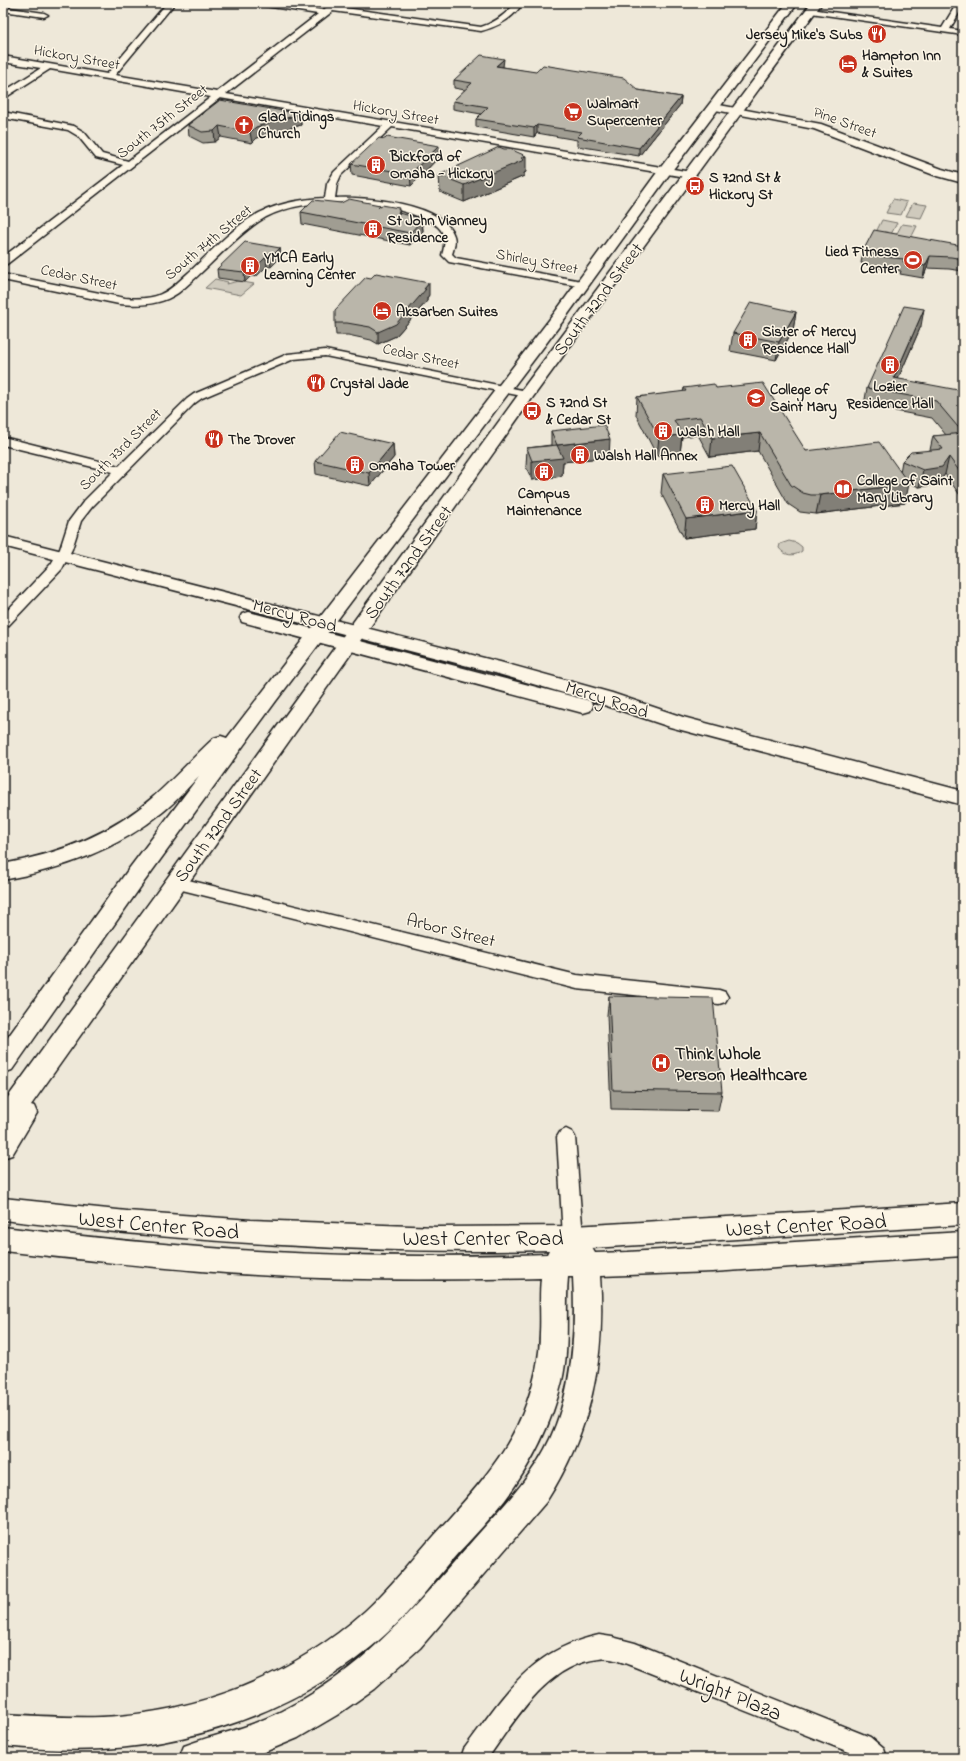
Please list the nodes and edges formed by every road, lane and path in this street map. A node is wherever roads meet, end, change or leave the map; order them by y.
1 (172, 3) edge
2 (258, 3) edge
3 (514, 3) edge
4 (793, 3) edge
5 (961, 3) edge
6 (375, 5) dead end
7 (814, 7) edge
8 (332, 8) edge
9 (3, 9) edge
10 (370, 13) junction
11 (44, 15) dead end
12 (945, 30) junction
13 (963, 32) edge
14 (3, 59) edge
15 (48, 67) junction
16 (109, 77) junction
17 (3, 96) edge
18 (218, 96) junction
19 (716, 104) junction
20 (740, 109) junction
21 (3, 115) edge
22 (389, 125) junction
23 (130, 164) junction
24 (666, 170) junction
25 (963, 172) edge
26 (691, 175) junction
27 (963, 179) edge
28 (330, 200) junction
29 (3, 262) edge
30 (3, 277) edge
31 (583, 284) junction
32 (148, 301) joint
33 (308, 353) joint
34 (504, 389) junction
35 (527, 394) junction
36 (3, 441) edge
37 (122, 470) junction
38 (3, 541) edge
39 (3, 550) edge
40 (60, 561) junction
41 (3, 623) edge
42 (320, 629) junction
43 (353, 638) junction
44 (269, 696) junction
45 (963, 798) edge
46 (3, 872) edge
47 (176, 883) junction
48 (118, 965) junction
49 (719, 997) dead end
50 (3, 1063) edge
51 (3, 1124) edge
52 (566, 1137) dead end
53 (3, 1147) edge
54 (6, 1209) edge
55 (963, 1214) edge
56 (573, 1236) junction
57 (3, 1239) edge
58 (963, 1244) edge
59 (571, 1266) junction
60 (3, 1730) edge
61 (196, 1758) edge
62 (473, 1758) edge
63 (876, 1758) edge

1 - 16 street
2 - 8 street
3 - 10 street
4 - 19 main road, South 72nd Street
5 - 12 street
6 - 10 street
7 - 12 street
7 - 20 main road, South 72nd Street
8 - 10 street
8 - 18 street, South 75th Street
9 - 11 street
12 - 13 street
14 - 15 street, Hickory Street
15 - 16 street, Hickory Street
15 - 17 street
16 - 18 street, Hickory Street
18 - 22 street, Hickory Street
18 - 23 street, South 75th Street
19 - 20 street, Pine Street
19 - 24 main road, South 72nd Street
20 - 25 street, Pine Street
20 - 26 main road, South 72nd Street
20 - 27 street, Pine Street
21 - 23 street
22 - 24 street, Hickory Street
22 - 28 street
23 - 29 street, South 75th Street
24 - 26 street, Hickory Street
24 - 31 main road, South 72nd Street
26 - 35 main road, South 72nd Street
28 - 31 street, Shirley Street
28 - 32 street, South 74th Street
30 - 32 street, Cedar Street
31 - 34 main road, South 72nd Street
33 - 34 street, Cedar Street
33 - 37 street, South 73rd Street
34 - 35 street, Cedar Street
34 - 42 main road, South 72nd Street
35 - 43 main road, South 72nd Street
36 - 37 street
37 - 40 street, South 73rd Street
38 - 40 main road, Mercy Road
39 - 40 main road, Mercy Road
40 - 41 street, South 73rd Street
40 - 42 main road, Mercy Road
42 - 43 main road, Mercy Road
42 - 44 main road, South 72nd Street
43 - 45 main road, Mercy Road
43 - 47 main road, South 72nd Street
44 - 46 main road
44 - 50 main road, South 72nd Street
47 - 48 main road, South 72nd Street
47 - 49 street, Arbor Street
48 - 51 main road, South 72nd Street
48 - 53 main road
52 - 56 street
54 - 56 main road, West Center Road
55 - 56 main road, West Center Road
56 - 59 main road
57 - 59 main road, West Center Road
58 - 59 main road, West Center Road
59 - 60 main road
59 - 61 main road
62 - 63 street, Wright Plaza

